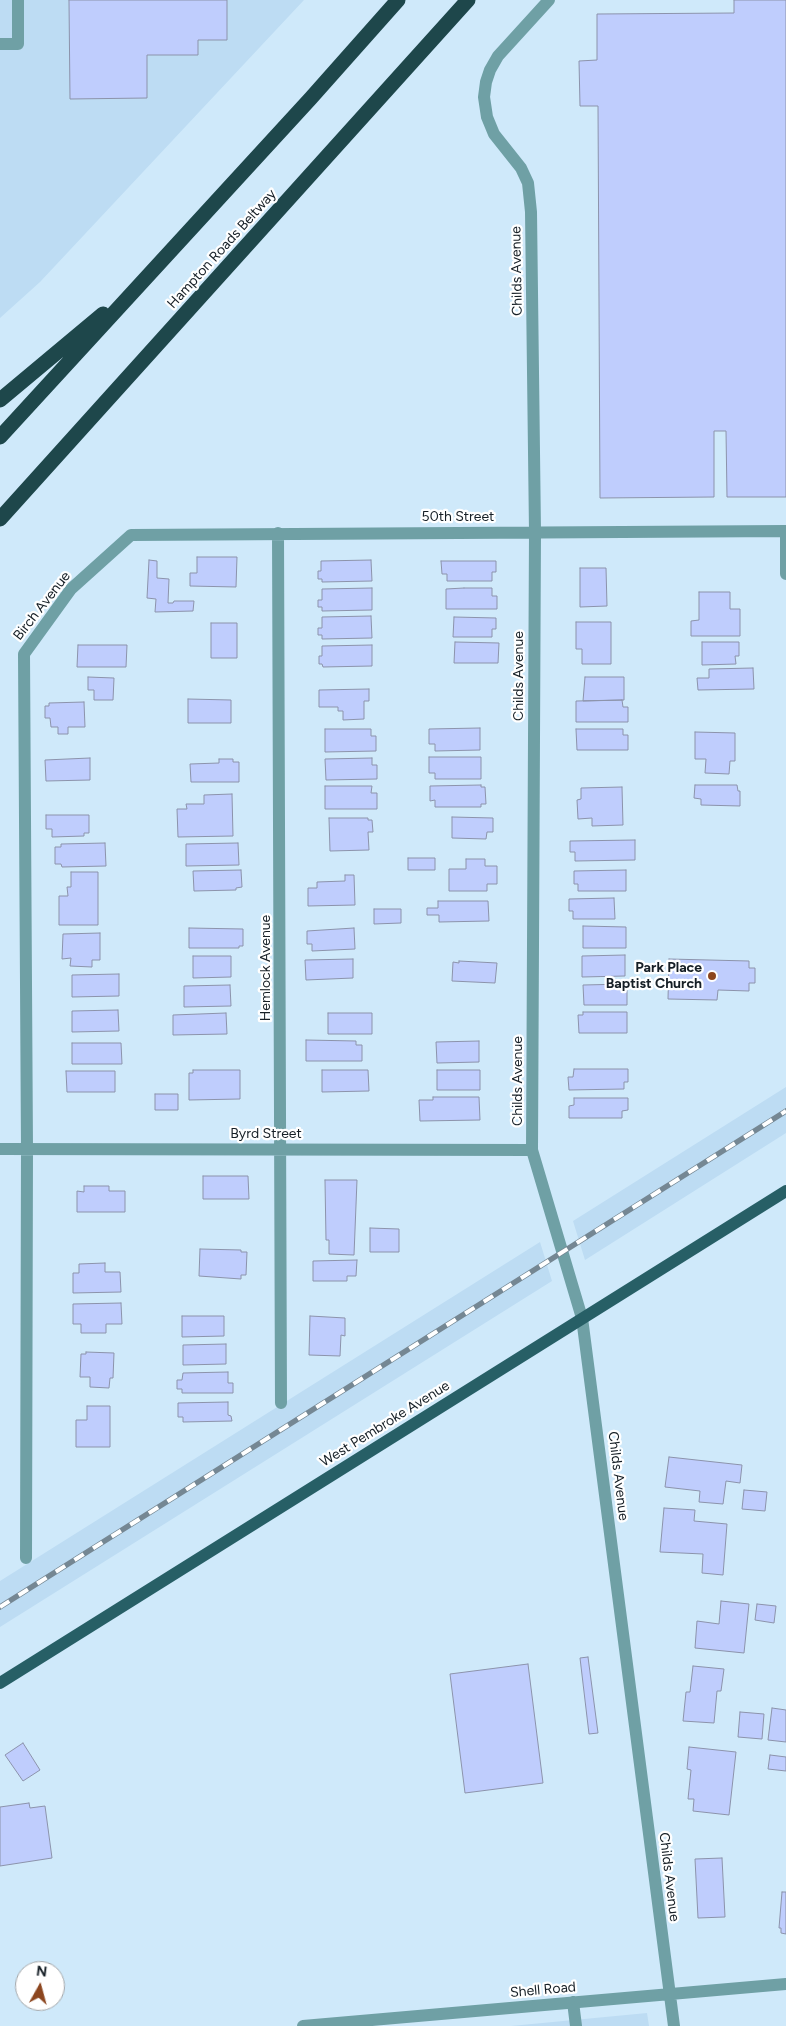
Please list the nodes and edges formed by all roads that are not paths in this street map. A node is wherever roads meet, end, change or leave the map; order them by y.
1 (18, 0) edge
2 (398, 0) edge
3 (468, 0) edge
4 (549, 0) edge
5 (0, 44) edge
6 (152, 272) junction
7 (0, 400) edge
8 (0, 438) edge
9 (0, 519) edge
10 (786, 531) edge
11 (534, 532) junction
12 (278, 533) junction
13 (131, 535) joint
14 (786, 574) edge
15 (0, 1149) edge
16 (27, 1149) junction
17 (282, 1149) junction
18 (532, 1150) junction
19 (786, 1191) edge
20 (582, 1318) junction
21 (281, 1403) dead end
22 (26, 1558) dead end
23 (0, 1684) edge
24 (786, 1984) edge
25 (669, 1994) junction
26 (573, 2002) junction
27 (304, 2026) edge
28 (576, 2026) edge
29 (674, 2026) edge

1 - 5 street
2 - 6 highway
3 - 9 highway, Hampton Roads Beltway
4 - 11 street, Childs Avenue
6 - 7 highway
6 - 8 highway
10 - 11 street, 50th Street
10 - 14 street
11 - 12 street, 50th Street
11 - 18 street, Childs Avenue
12 - 13 street, 50th Street
12 - 17 street, Hemlock Avenue
13 - 16 street, Birch Avenue
15 - 16 street, Byrd Street
16 - 17 street, Byrd Street
16 - 22 street, Birch Avenue
17 - 18 street, Byrd Street
17 - 21 street, Hemlock Avenue
18 - 20 street, Childs Avenue
19 - 20 main road, West Pembroke Avenue
20 - 23 main road, West Pembroke Avenue
20 - 25 street, Childs Avenue
24 - 25 street, Shell Road
25 - 26 street, Shell Road
25 - 29 street, Childs Avenue
26 - 27 street, Shell Road
26 - 28 street

